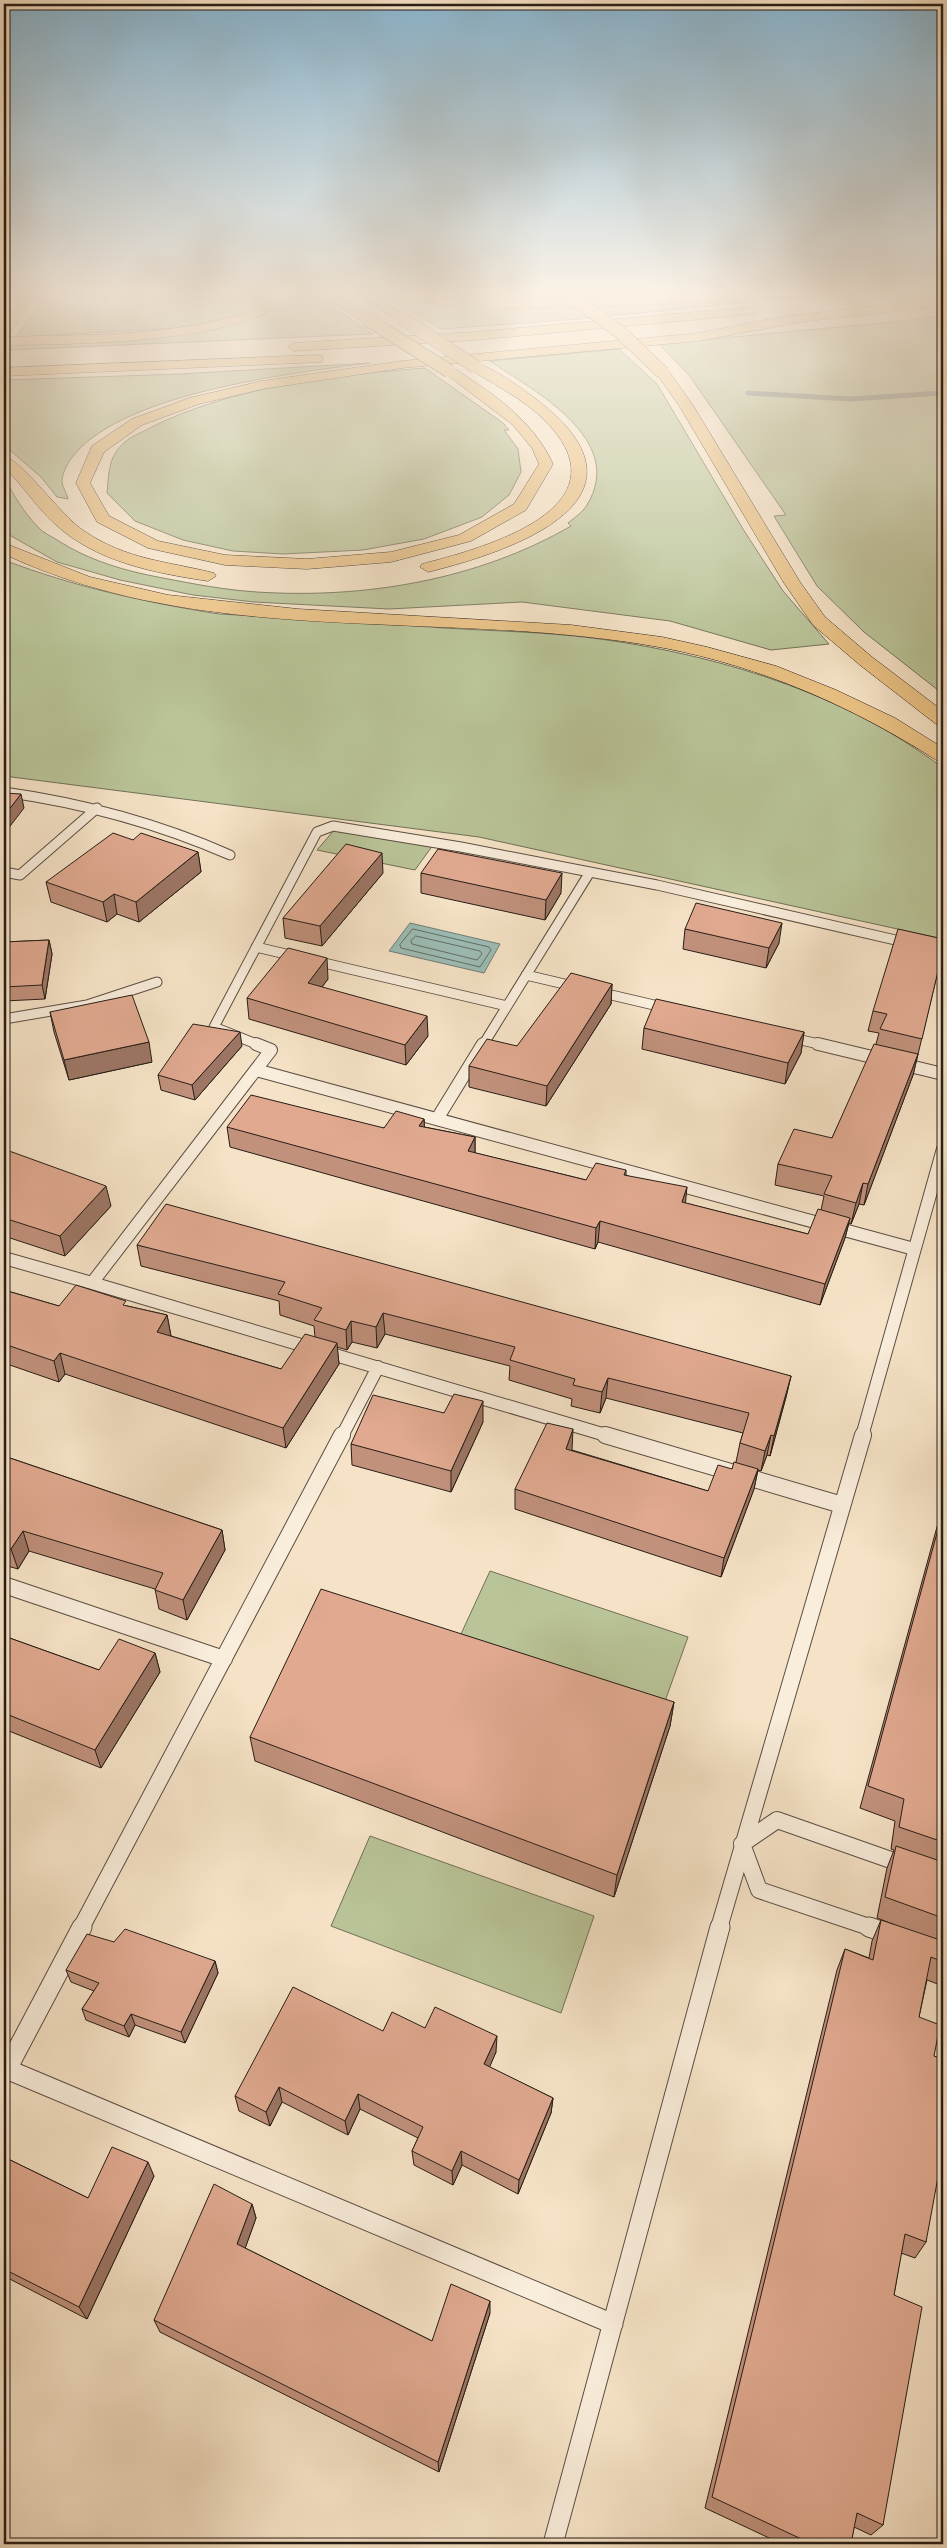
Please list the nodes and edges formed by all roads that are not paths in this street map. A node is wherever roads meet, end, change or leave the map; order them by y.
1 (163, 412) edge
2 (506, 412) edge
3 (542, 412) edge
4 (691, 412) edge
5 (4, 460) edge
6 (4, 548) edge
7 (416, 570) dead end
8 (221, 578) dead end
9 (943, 720) edge
10 (943, 756) edge
11 (4, 792) edge
12 (97, 808) junction
13 (230, 855) dead end
14 (4, 872) edge
15 (590, 872) junction
16 (256, 948) junction
17 (943, 951) edge
18 (526, 975) junction
19 (157, 982) dead end
20 (507, 1006) junction
21 (682, 1012) edge
22 (4, 1020) edge
23 (778, 1035) edge
24 (256, 1070) junction
25 (943, 1074) edge
26 (437, 1119) junction
27 (943, 1149) edge
28 (914, 1248) junction
29 (4, 1258) edge
30 (92, 1283) junction
31 (378, 1368) junction
32 (842, 1505) junction
33 (4, 1584) edge
34 (224, 1659) junction
35 (742, 1844) junction
36 (925, 1871) edge
37 (909, 1941) edge
38 (6, 2068) edge
39 (613, 2324) junction
40 (553, 2544) edge

1 - 2 highway, bridge
3 - 7 highway, bridge
4 - 9 highway, bridge
5 - 8 highway
6 - 10 highway
11 - 12 lane
12 - 13 lane
12 - 14 lane
15 - 16 lane
15 - 17 lane
15 - 18 lane
16 - 20 lane
16 - 24 lane
18 - 20 lane
18 - 21 lane
19 - 22 lane
20 - 26 lane
23 - 25 lane
24 - 26 lane
24 - 30 lane
26 - 28 lane
27 - 28 lane
28 - 32 lane
29 - 30 lane
30 - 31 lane
31 - 32 lane
31 - 34 lane
32 - 35 lane
33 - 34 lane
34 - 38 lane
35 - 36 lane
35 - 37 lane
35 - 39 lane
38 - 39 lane
39 - 40 lane

